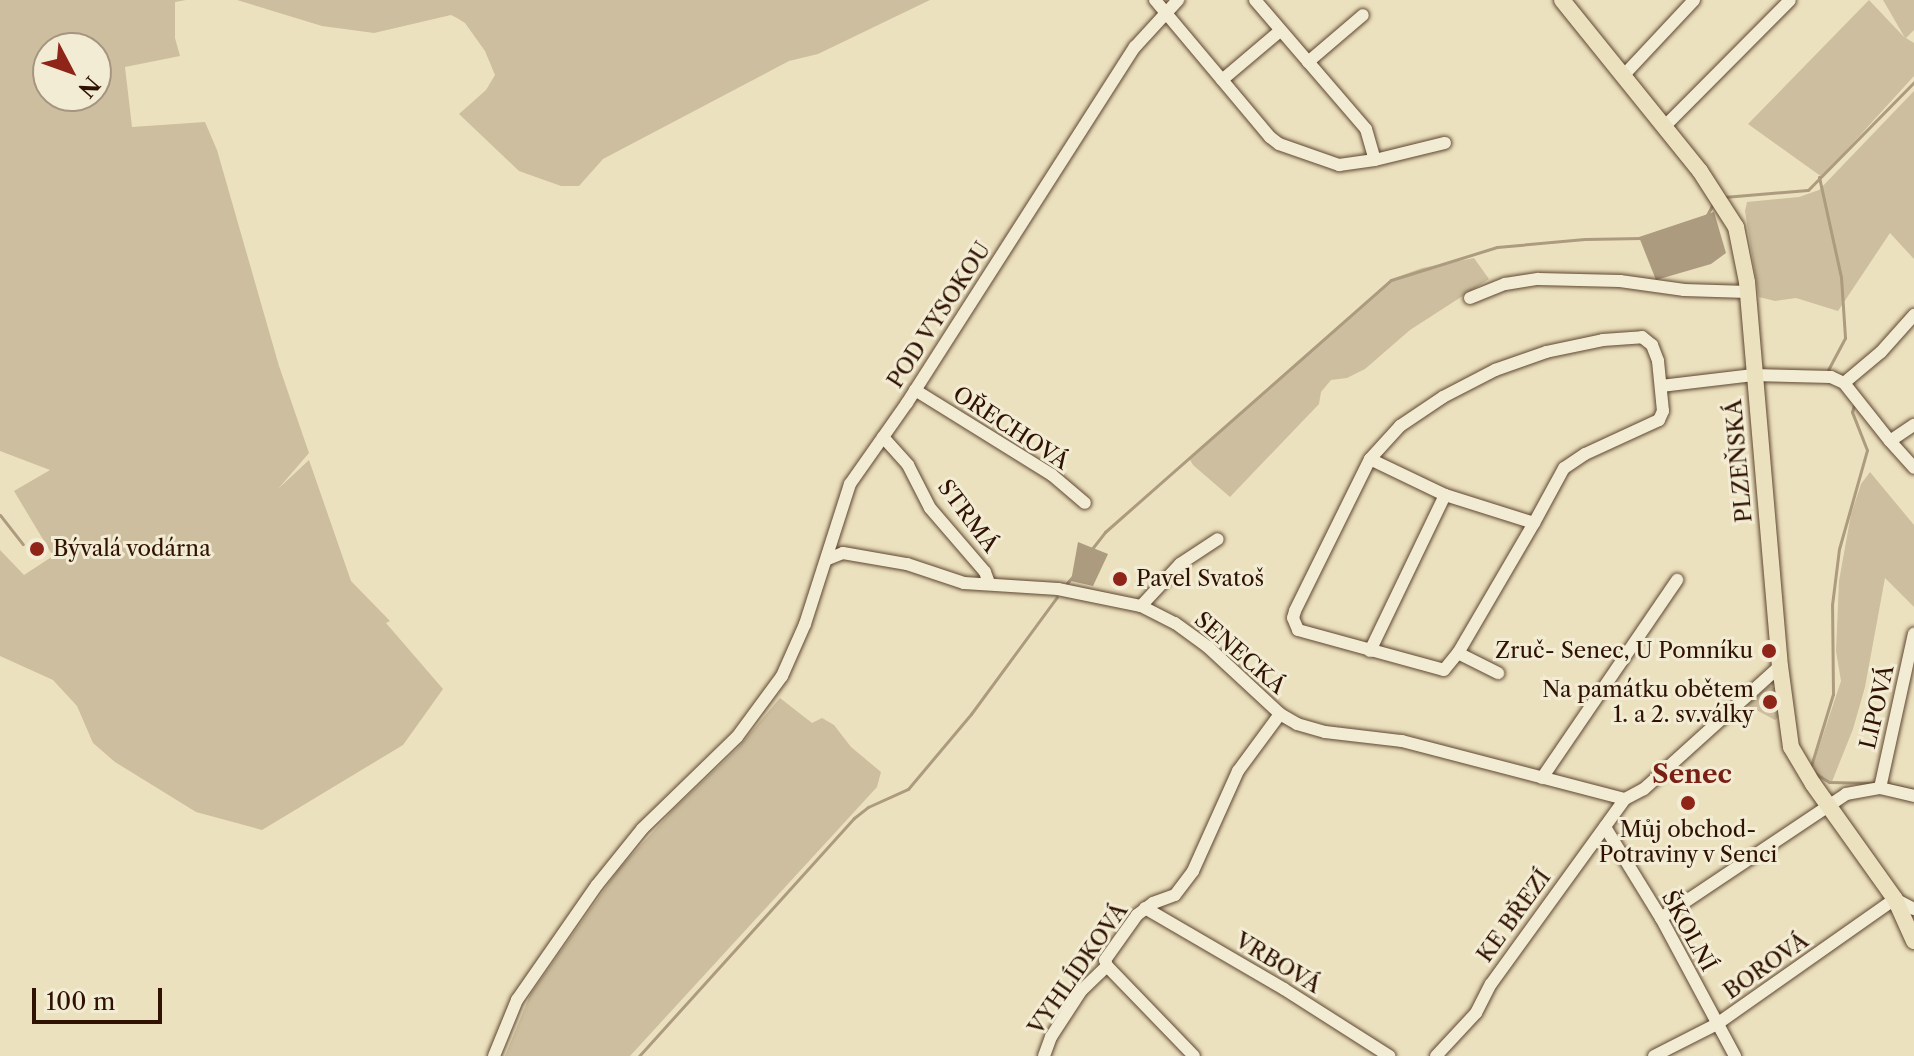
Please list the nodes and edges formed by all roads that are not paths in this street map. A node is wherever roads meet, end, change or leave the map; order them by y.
1 (1155, 0) edge
2 (1178, 0) edge
3 (1255, 0) edge
4 (1562, 0) edge
5 (1694, 0) edge
6 (1790, 0) edge
7 (1164, 14) junction
8 (1363, 15) dead end
9 (1280, 31) junction
10 (1308, 62) junction
11 (1623, 76) junction
12 (1222, 80) junction
13 (1665, 126) junction
14 (1445, 143) dead end
15 (1375, 160) junction
16 (1748, 292) junction
17 (1470, 298) dead end
18 (1914, 315) edge
19 (1753, 375) junction
20 (1844, 383) junction
21 (1661, 386) junction
22 (915, 390) junction
23 (1914, 425) edge
24 (883, 437) junction
25 (1890, 441) junction
26 (1370, 459) junction
27 (1914, 468) edge
28 (1445, 495) junction
29 (1085, 503) dead end
30 (1534, 523) junction
31 (1218, 539) dead end
32 (828, 559) junction
33 (1677, 580) dead end
34 (989, 583) junction
35 (1141, 606) junction
36 (1914, 634) edge
37 (1370, 651) junction
38 (1458, 653) junction
39 (1780, 666) junction
40 (1498, 673) dead end
41 (1280, 714) junction
42 (1542, 778) junction
43 (1880, 788) junction
44 (1914, 796) edge
45 (1625, 799) junction
46 (1828, 805) junction
47 (1605, 827) junction
48 (1895, 899) junction
49 (1145, 908) junction
50 (1914, 909) edge
51 (1661, 918) junction
52 (1914, 941) edge
53 (1107, 966) junction
54 (1717, 1024) junction
55 (494, 1056) edge
56 (1044, 1056) edge
57 (1194, 1056) edge
58 (1389, 1056) edge
59 (1436, 1056) edge
60 (1654, 1056) edge
61 (1735, 1056) edge

1 - 7 street
2 - 7 street, POD VYSOKOU
3 - 9 street
4 - 11 main road, PLZEŇSKÁ
5 - 11 street
6 - 13 street
7 - 12 street
7 - 22 street, POD VYSOKOU
8 - 10 street
9 - 10 street
9 - 12 street
10 - 15 street
11 - 13 main road, PLZEŇSKÁ
12 - 15 street
13 - 16 main road, PLZEŇSKÁ
14 - 15 street
16 - 17 street
16 - 19 main road, PLZEŇSKÁ
18 - 20 street
19 - 20 street
19 - 21 street
19 - 39 main road, PLZEŇSKÁ
20 - 25 street
21 - 26 street
21 - 30 street
22 - 24 street, POD VYSOKOU
22 - 29 street, OŘECHOVÁ
23 - 25 street
24 - 32 street, POD VYSOKOU
24 - 34 street, STRMÁ
25 - 27 street
26 - 28 street
26 - 37 street
28 - 30 street
28 - 37 street
30 - 38 street
31 - 35 street
32 - 34 street, SENECKÁ
32 - 55 street, POD VYSOKOU
33 - 42 street
34 - 35 street, SENECKÁ
35 - 41 street, SENECKÁ
36 - 43 street, LIPOVÁ
37 - 38 street
38 - 40 street
39 - 45 street
39 - 46 main road, PLZEŇSKÁ
41 - 42 street, SENECKÁ
41 - 49 street, VYHLÍDKOVÁ
42 - 45 street, SENECKÁ
43 - 44 street
43 - 46 street
45 - 47 street, KE BŘEZÍ
46 - 48 main road, PLZEŇSKÁ
46 - 51 street
47 - 51 street, ŠKOLNÍ
47 - 59 street, KE BŘEZÍ
48 - 50 street
48 - 52 main road, PLZEŇSKÁ
48 - 54 street, BOROVÁ
49 - 53 street, VYHLÍDKOVÁ
49 - 58 street, VRBOVÁ
51 - 54 street, ŠKOLNÍ
53 - 56 street, VYHLÍDKOVÁ
53 - 57 street
54 - 60 street, BOROVÁ
54 - 61 street, ŠKOLNÍ

